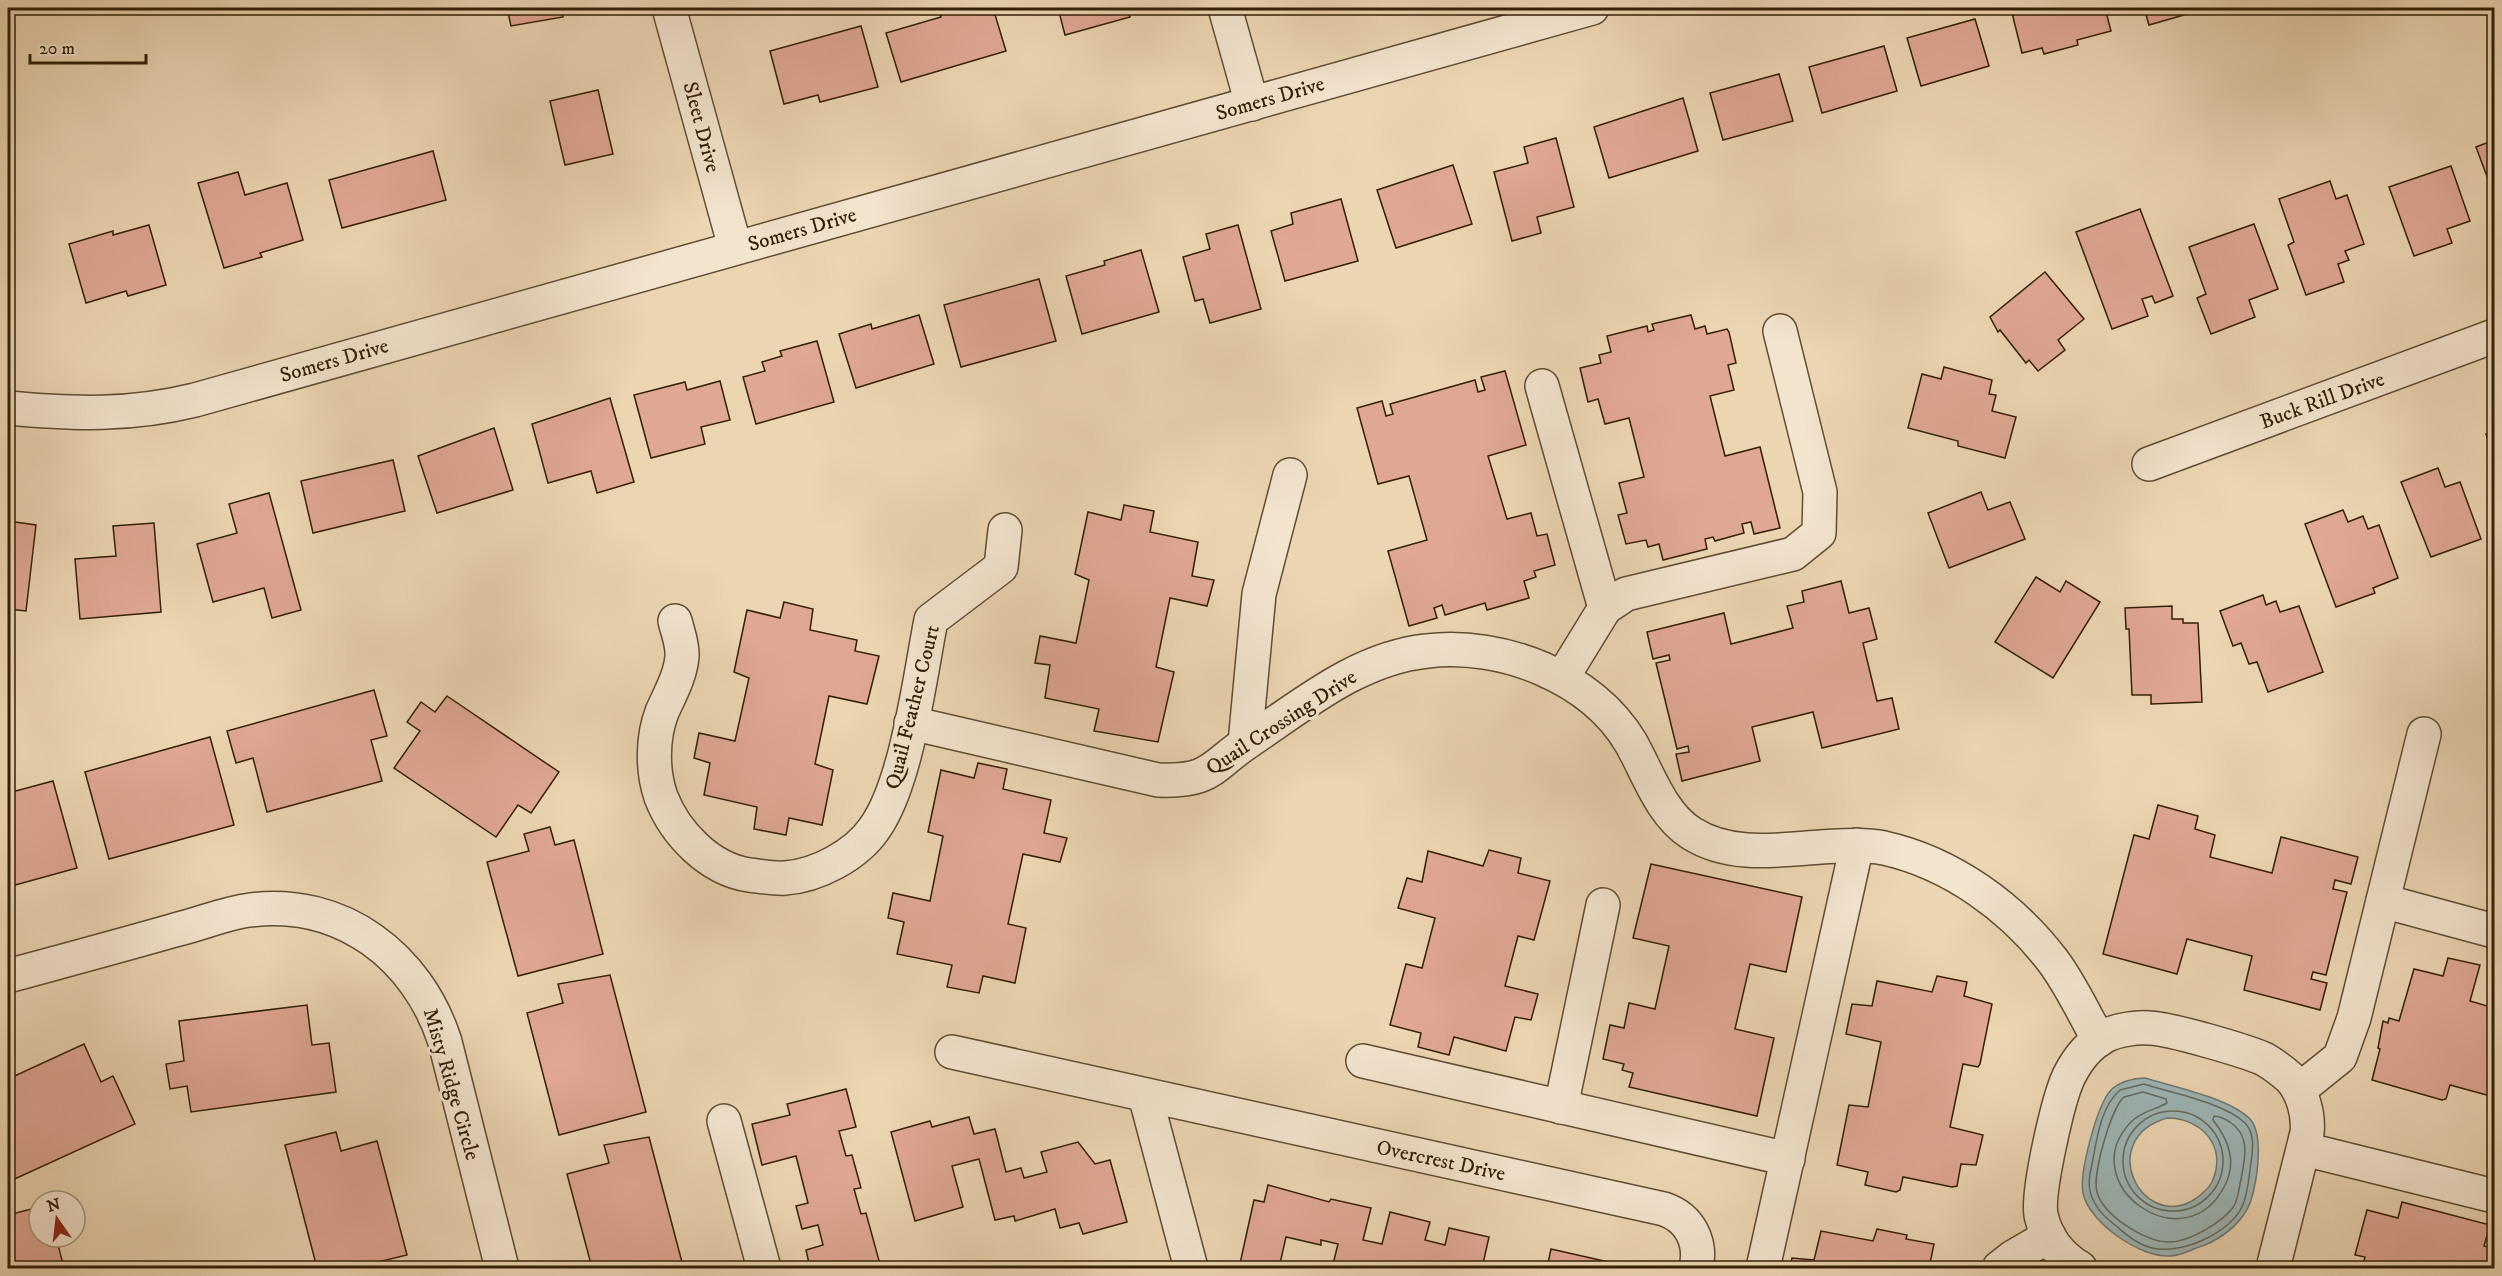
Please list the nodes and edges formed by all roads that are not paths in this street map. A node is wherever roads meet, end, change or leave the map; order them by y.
1 (669, 8) edge
2 (1225, 8) edge
3 (1592, 8) edge
4 (1252, 104) junction
5 (735, 247) junction
6 (1780, 331) dead end
7 (2494, 336) edge
8 (1542, 386) dead end
9 (8, 408) edge
10 (2148, 464) dead end
11 (1290, 476) dead end
12 (1005, 530) dead end
13 (1605, 608) junction
14 (675, 621) dead end
15 (1562, 678) junction
16 (911, 723) junction
17 (2424, 734) dead end
18 (1245, 743) junction
19 (1857, 845) junction
20 (2383, 901) junction
21 (1603, 905) dead end
22 (2494, 931) edge
23 (8, 976) edge
24 (2099, 1040) junction
25 (952, 1052) dead end
26 (1363, 1061) dead end
27 (2299, 1090) junction
28 (1145, 1095) junction
29 (1560, 1107) junction
30 (724, 1121) dead end
31 (2304, 1149) junction
32 (1788, 1159) junction
33 (2494, 1196) edge
34 (2049, 1236) junction
35 (502, 1269) edge
36 (764, 1269) edge
37 (1191, 1269) edge
38 (1696, 1269) edge
39 (1763, 1269) edge
40 (1999, 1269) edge
41 (2080, 1269) edge
42 (2273, 1269) edge

1 - 5 street, Sleet Drive
2 - 4 street
3 - 4 street, Somers Drive
4 - 5 street, Somers Drive
5 - 9 street, Somers Drive
6 - 13 street
7 - 10 street, Buck Rill Drive
8 - 13 street
11 - 18 street
12 - 16 street, Quail Feather Court
13 - 15 street
14 - 16 street, Quail Feather Court
15 - 18 street, Quail Crossing Drive
15 - 19 street, Quail Crossing Drive
16 - 18 street, Quail Crossing Drive
17 - 20 street
19 - 24 street, Quail Crossing Drive
19 - 32 street
20 - 22 street
20 - 27 street
21 - 29 street
23 - 35 street, Misty Ridge Circle
24 - 27 street
24 - 34 street
25 - 28 street, Overcrest Drive
26 - 29 street
27 - 31 street
28 - 37 street
28 - 38 street, Overcrest Drive
29 - 32 street
30 - 36 street
31 - 33 street
31 - 42 street
32 - 39 street
34 - 40 street
34 - 41 street

